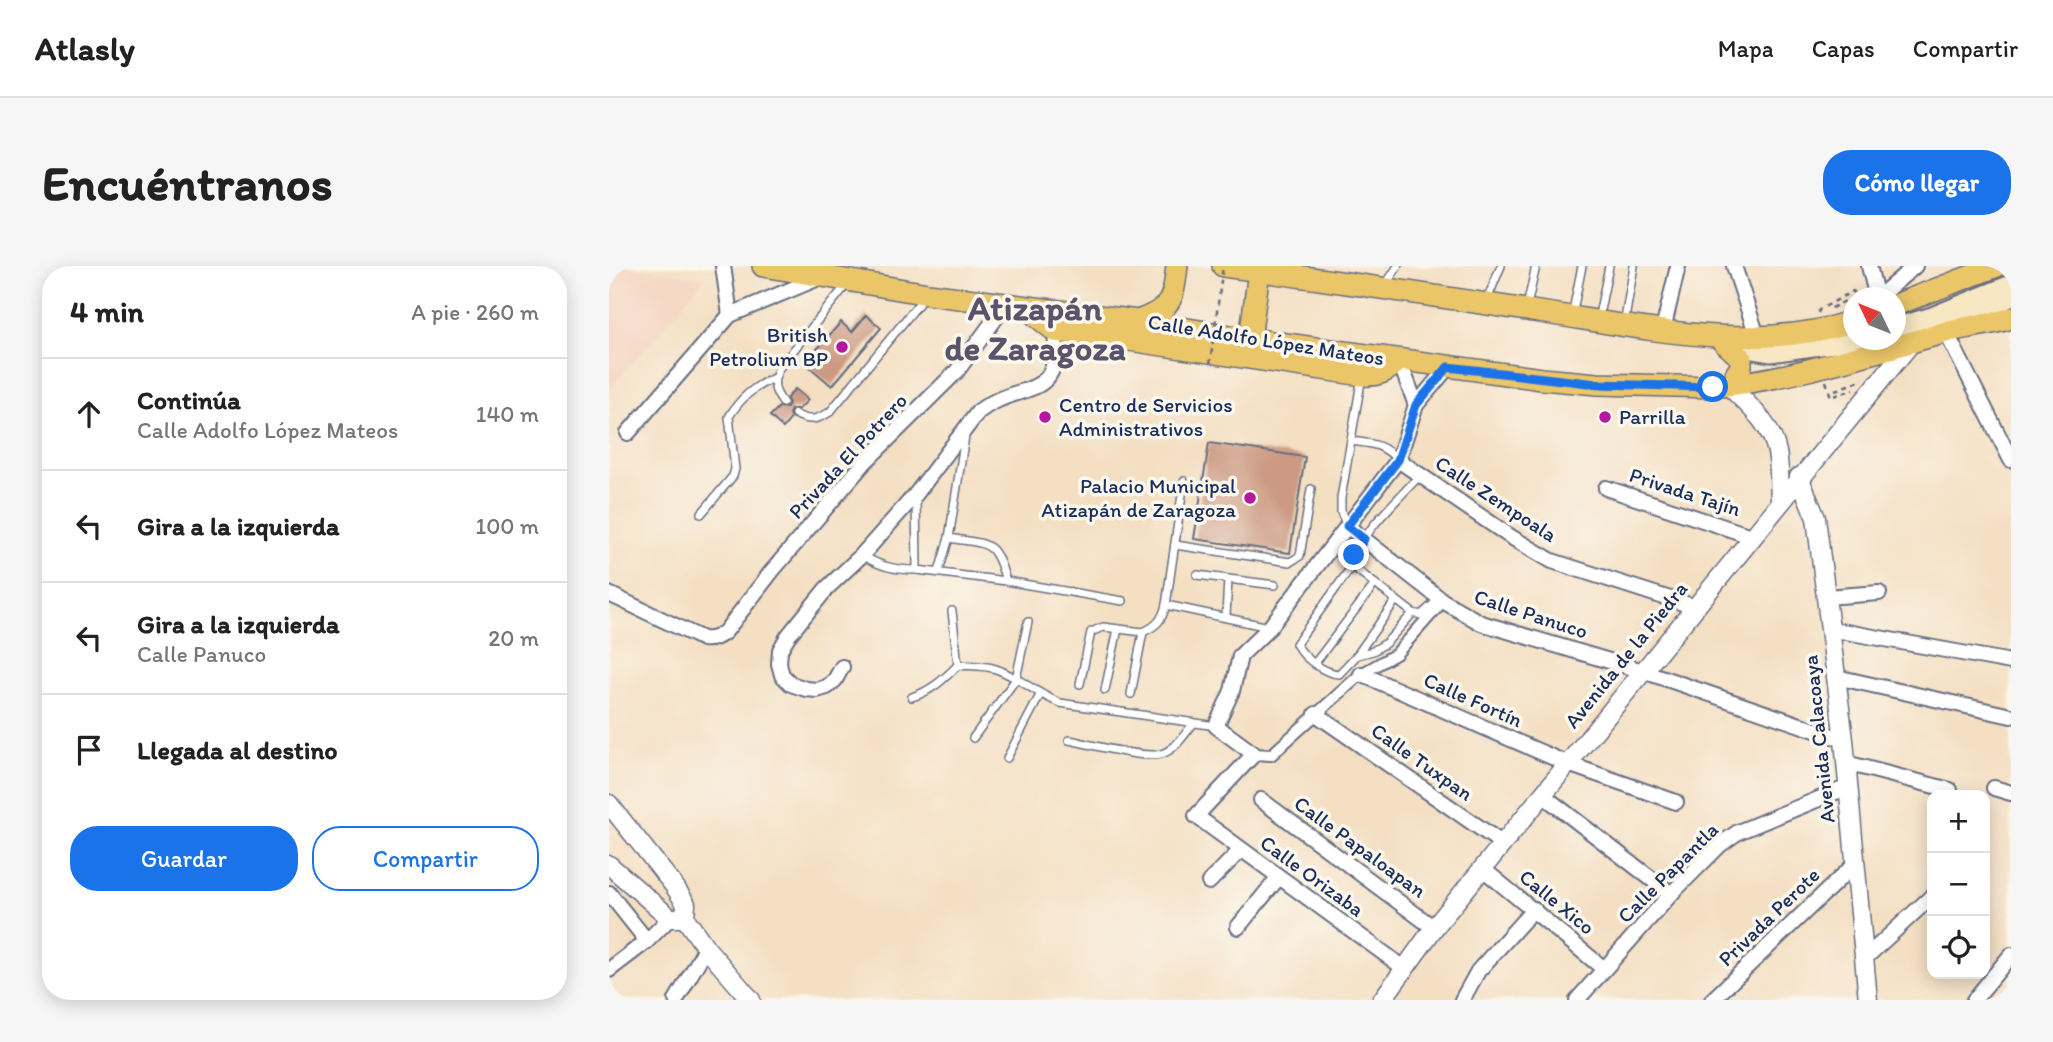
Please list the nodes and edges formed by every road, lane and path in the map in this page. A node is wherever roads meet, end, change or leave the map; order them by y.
1 (723, 266) edge
2 (763, 266) edge
3 (1177, 266) edge
4 (1223, 266) edge
5 (1398, 266) edge
6 (1501, 266) edge
7 (1537, 266) edge
8 (1582, 266) edge
9 (1609, 266) edge
10 (1634, 266) edge
11 (1678, 266) edge
12 (1734, 266) edge
13 (1869, 266) edge
14 (1915, 266) edge
15 (1997, 266) edge
16 (1260, 268) edge
17 (822, 276) junction
18 (850, 281) junction
19 (2011, 285) edge
20 (1384, 287) junction
21 (1874, 287) edge
22 (1890, 287) edge
23 (928, 294) junction
24 (2011, 296) edge
25 (1906, 301) edge
26 (1486, 304) junction
27 (1016, 305) junction
28 (1526, 310) junction
29 (730, 315) junction
30 (1572, 317) junction
31 (2011, 318) edge
32 (1598, 321) junction
33 (1821, 321) junction
34 (1843, 321) edge
35 (1623, 325) junction
36 (1134, 330) junction
37 (1663, 330) junction
38 (1055, 331) junction
39 (1945, 332) junction
40 (1906, 333) edge
41 (1906, 335) edge
42 (1717, 336) junction
43 (1758, 336) junction
44 (1250, 339) junction
45 (1843, 342) edge
46 (1843, 349) edge
47 (1865, 350) edge
48 (1892, 350) edge
49 (1399, 360) junction
50 (1210, 364) dead end
51 (1448, 367) junction
52 (1822, 367) junction
53 (1362, 375) junction
54 (1868, 378) dead end
55 (774, 379) junction
56 (1726, 382) junction
57 (1856, 388) dead end
58 (1835, 390) dead end
59 (783, 403) dead end
60 (1416, 405) junction
61 (795, 414) dead end
62 (967, 425) junction
63 (628, 433) dead end
64 (1351, 441) junction
65 (1398, 460) junction
66 (2011, 460) edge
67 (1420, 475) junction
68 (1799, 477) junction
69 (1184, 481) dead end
70 (1606, 488) dead end
71 (1311, 489) dead end
72 (916, 494) junction
73 (1780, 501) junction
74 (701, 514) dead end
75 (1347, 526) junction
76 (1751, 536) junction
77 (949, 538) junction
78 (1364, 539) junction
79 (1175, 545) junction
80 (862, 555) junction
81 (1352, 566) junction
82 (917, 570) junction
83 (939, 572) junction
84 (1197, 575) dead end
85 (1228, 579) junction
86 (1006, 581) junction
87 (1375, 584) junction
88 (1275, 585) dead end
89 (1879, 593) dead end
90 (609, 594) edge
91 (1826, 597) junction
92 (1396, 600) junction
93 (1441, 600) junction
94 (1123, 601) dead end
95 (1167, 605) junction
96 (1695, 607) junction
97 (952, 611) dead end
98 (1413, 613) junction
99 (1226, 616) junction
100 (1028, 622) dead end
101 (1270, 627) junction
102 (1118, 629) junction
103 (1830, 629) junction
104 (1143, 632) junction
105 (1357, 655) junction
106 (2011, 662) edge
107 (1314, 663) junction
108 (958, 666) junction
109 (842, 667) dead end
110 (1643, 671) junction
111 (1361, 674) junction
112 (1836, 677) junction
113 (1016, 679) junction
114 (1080, 684) dead end
115 (1105, 690) dead end
116 (1131, 694) dead end
117 (1040, 695) junction
118 (912, 697) dead end
119 (1317, 714) junction
120 (2011, 716) edge
121 (1193, 724) junction
122 (1216, 726) junction
123 (973, 738) dead end
124 (1069, 740) dead end
125 (1844, 740) junction
126 (1254, 754) junction
127 (1007, 758) dead end
128 (1846, 763) junction
129 (1568, 764) junction
130 (1848, 787) junction
131 (1994, 788) dead end
132 (1950, 790) dead end
133 (2011, 793) edge
134 (1543, 796) junction
135 (1261, 800) dead end
136 (1676, 802) dead end
137 (609, 804) edge
138 (1503, 844) junction
139 (1241, 850) junction
140 (1855, 864) junction
141 (1483, 869) junction
142 (612, 874) edge
143 (1278, 878) junction
144 (1209, 881) dead end
145 (609, 893) edge
146 (1671, 894) junction
147 (1927, 901) edge
148 (1534, 909) junction
149 (677, 918) junction
150 (1238, 927) dead end
151 (1434, 928) junction
152 (646, 941) junction
153 (706, 948) junction
154 (2011, 955) edge
155 (1864, 959) junction
156 (1404, 968) junction
157 (1604, 969) junction
158 (609, 970) edge
159 (676, 1000) edge
160 (751, 1000) edge
161 (1382, 1000) edge
162 (1462, 1000) edge
163 (1577, 1000) edge
164 (1712, 1000) edge
165 (1868, 1000) edge
166 (1973, 1000) edge

1 - 29 street
2 - 17 main road
3 - 36 main road
4 - 16 main road
4 - 50 path, bridge
5 - 20 lane
6 - 26 lane
7 - 28 lane
8 - 30 lane
9 - 32 lane
10 - 35 lane
11 - 37 street
12 - 43 street
13 - 21 street
14 - 22 street
15 - 25 main road
16 - 20 main road
16 - 44 main road
17 - 18 main road
17 - 29 street
18 - 23 main road
18 - 55 lane
19 - 40 main road
20 - 26 main road
23 - 27 main road
23 - 61 lane
24 - 39 main road
26 - 28 main road
27 - 36 main road
27 - 38 main road
27 - 90 street, Privada El Potrero
28 - 30 main road
29 - 63 street
30 - 32 main road
31 - 39 main road
32 - 35 main road
33 - 33 path
33 - 34 main road
33 - 43 main road
35 - 37 main road
36 - 38 main road
36 - 44 main road, Calle Adolfo López Mateos
36 - 53 main road
37 - 42 main road
38 - 62 street
39 - 41 main road
39 - 66 street
42 - 43 main road
42 - 45 main road
42 - 56 main road
44 - 49 main road, Calle Adolfo López Mateos
46 - 56 main road
47 - 52 main road
48 - 68 street, Avenida de la Piedra
49 - 51 main road, Calle Adolfo López Mateos
49 - 53 main road
49 - 60 street
51 - 56 main road, Calle Adolfo López Mateos
51 - 60 street
52 - 56 main road
52 - 57 path
53 - 64 lane
54 - 58 path
55 - 59 lane
55 - 74 lane
56 - 73 street
60 - 65 street
62 - 72 street
62 - 77 lane
64 - 65 lane
64 - 75 lane
65 - 67 street, Calle Zempoala
65 - 75 street
67 - 78 lane
67 - 96 street, Calle Zempoala
68 - 73 street, Avenida de la Piedra
68 - 91 street, Avenida Calacoaya
69 - 79 lane
70 - 76 street, Privada Tajín
71 - 79 lane
72 - 80 street
72 - 82 lane
73 - 76 street, Avenida de la Piedra
75 - 78 street, Calle Panuco
75 - 101 street
76 - 96 street, Avenida de la Piedra
77 - 83 lane
77 - 86 lane
78 - 81 lane
78 - 93 street, Calle Panuco
79 - 95 lane
80 - 82 lane
80 - 109 street
81 - 87 lane
81 - 107 lane
82 - 83 lane
83 - 86 lane
84 - 85 lane
85 - 88 lane
85 - 99 lane
86 - 94 lane
87 - 92 lane
87 - 107 lane
89 - 91 street
91 - 103 street, Avenida Calacoaya
92 - 98 lane
92 - 105 lane
93 - 98 lane
93 - 110 street, Calle Panuco
93 - 111 street
95 - 99 lane
95 - 104 lane
96 - 110 street, Avenida de la Piedra
97 - 108 lane
98 - 105 lane
99 - 101 lane
100 - 113 lane
101 - 122 street
102 - 104 lane
102 - 114 lane
102 - 115 lane
103 - 106 street
103 - 112 street, Avenida Calacoaya
104 - 116 lane
105 - 107 lane
108 - 113 lane
108 - 118 lane
110 - 125 street, Calle Panuco
110 - 129 street, Avenida de la Piedra
111 - 119 street
111 - 129 street, Calle Fortín
112 - 120 street
112 - 125 street, Avenida Calacoaya
113 - 117 lane
113 - 123 lane
117 - 121 lane
117 - 127 lane
119 - 126 street
119 - 138 street, Calle Tuxpan
121 - 122 lane
121 - 124 lane
122 - 126 street
125 - 128 street, Avenida Calacoaya
126 - 139 street, Calle Orizaba
128 - 130 street, Avenida Calacoaya
128 - 132 street
129 - 134 street, Avenida de la Piedra
129 - 136 street, Calle Fortín
130 - 140 street, Avenida Calacoaya
130 - 146 street, Calle Papantla
131 - 133 street
134 - 138 street, Avenida de la Piedra
134 - 146 street
135 - 151 street, Calle Papaloapan
137 - 149 street
138 - 141 street, Avenida de la Piedra
139 - 143 street, Calle Orizaba
139 - 144 street
140 - 155 street, Avenida Calacoaya
140 - 164 street, Privada Perote
141 - 148 street, Calle Xico
141 - 151 street, Avenida de la Piedra
142 - 149 street
143 - 150 street
143 - 156 street, Calle Orizaba
145 - 152 street
146 - 157 street, Calle Papantla
147 - 155 street
148 - 157 street, Calle Xico
148 - 162 street
149 - 152 street
149 - 153 street
151 - 156 street, Avenida de la Piedra
152 - 158 street
153 - 159 street
153 - 160 street
154 - 166 street
155 - 165 street, Avenida Calacoaya
156 - 161 street, Avenida de la Piedra
157 - 163 street, Calle Papantla

